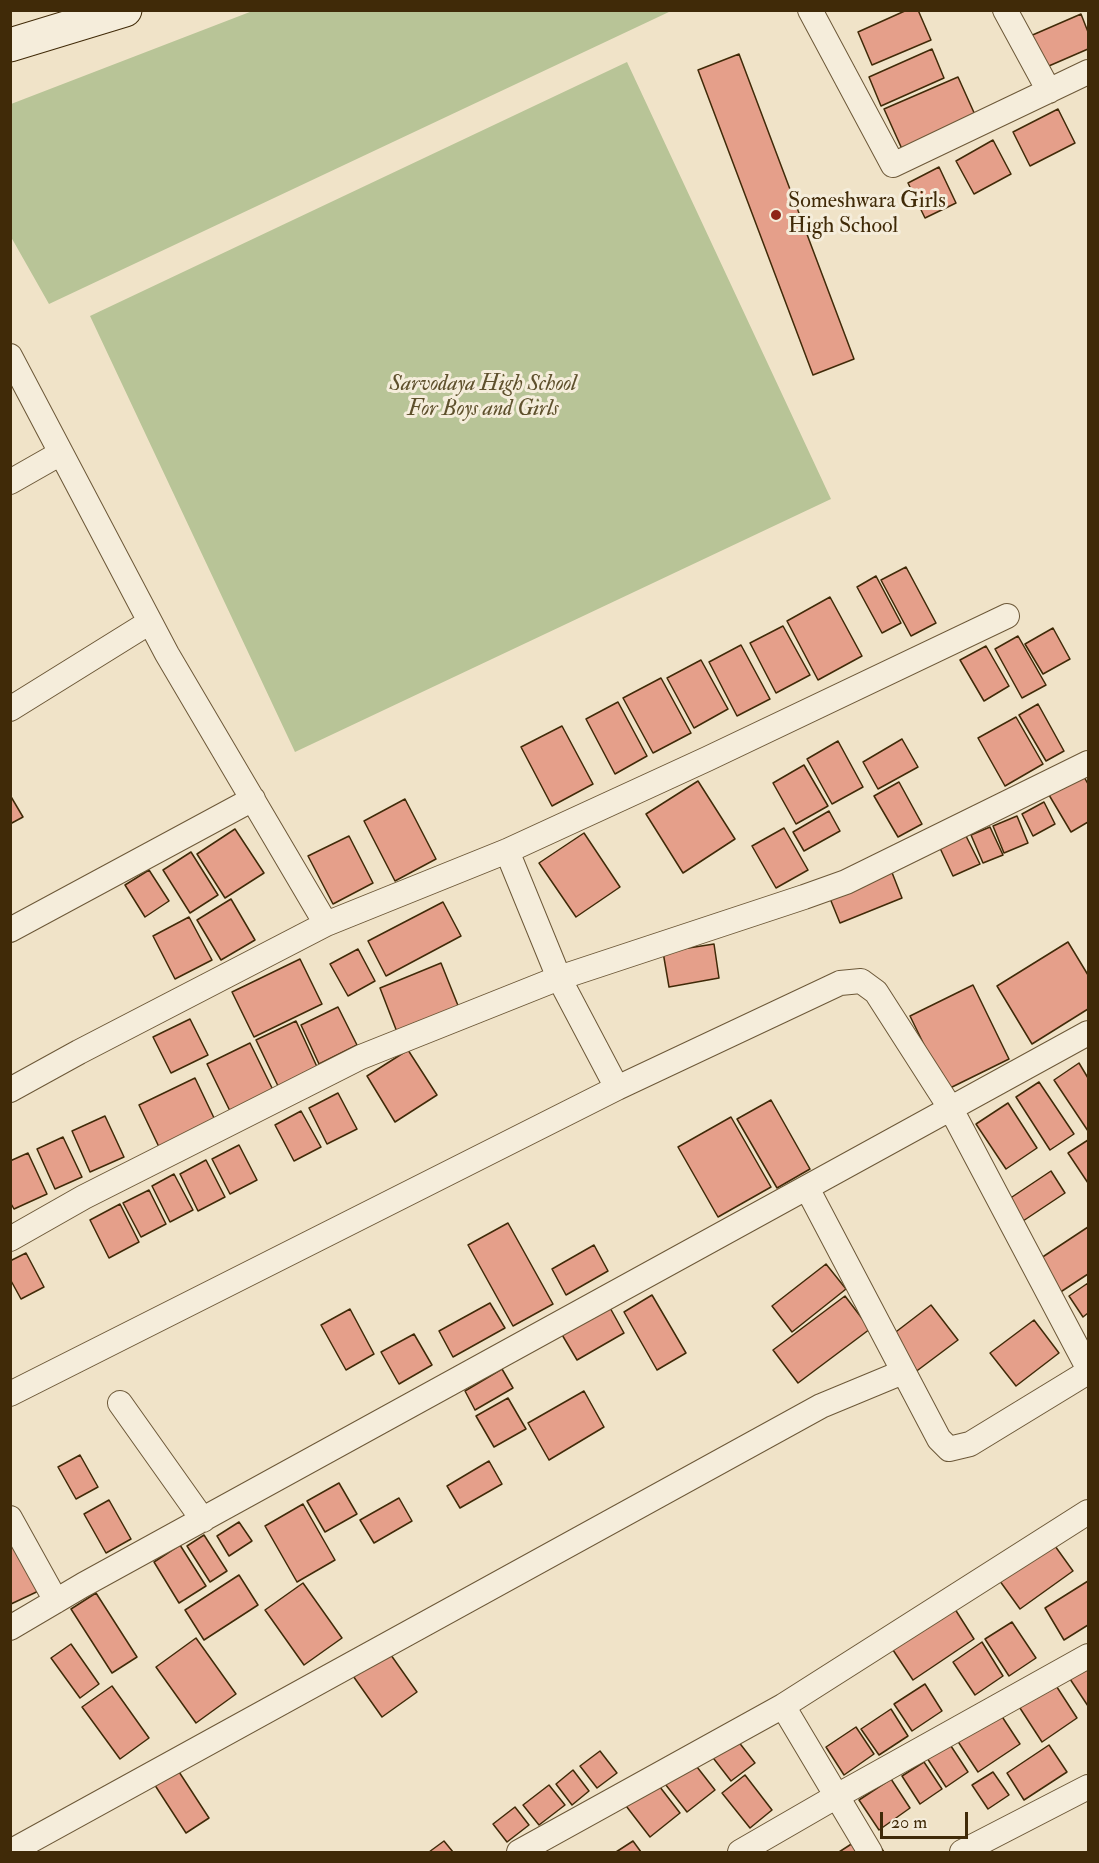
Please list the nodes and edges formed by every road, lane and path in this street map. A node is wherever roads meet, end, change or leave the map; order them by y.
1 (125, 10) edge
2 (810, 10) edge
3 (1005, 10) edge
4 (10, 45) edge
5 (1089, 72) edge
6 (1049, 91) junction
7 (10, 356) edge
8 (61, 453) junction
9 (10, 482) edge
10 (1007, 616) dead end
11 (150, 622) junction
12 (10, 709) edge
13 (1089, 763) edge
14 (253, 800) junction
15 (507, 852) junction
16 (326, 924) junction
17 (10, 930) edge
18 (559, 978) junction
19 (1089, 1034) edge
20 (617, 1088) junction
21 (10, 1090) edge
22 (951, 1109) junction
23 (807, 1188) junction
24 (10, 1239) edge
25 (1089, 1368) edge
26 (903, 1372) junction
27 (1089, 1372) edge
28 (10, 1394) edge
29 (120, 1403) dead end
30 (1089, 1512) edge
31 (10, 1518) edge
32 (203, 1520) junction
33 (56, 1600) junction
34 (10, 1628) edge
35 (1089, 1656) edge
36 (783, 1706) junction
37 (1089, 1787) edge
38 (837, 1796) junction
39 (10, 1852) edge
40 (519, 1852) edge
41 (740, 1852) edge
42 (870, 1852) edge
43 (962, 1852) edge

1 - 4 main road
2 - 6 street
3 - 6 street
5 - 6 street
7 - 8 street
8 - 9 street
8 - 11 street
10 - 15 street
11 - 12 street
11 - 14 street
13 - 18 street
14 - 16 street
14 - 17 street
15 - 16 street
15 - 18 street
16 - 21 street
18 - 20 street
18 - 24 street
19 - 22 street
20 - 22 street
20 - 28 street
22 - 23 street
22 - 25 street
23 - 26 street
23 - 32 street
26 - 27 street
26 - 39 street
29 - 32 street
30 - 36 street
31 - 33 street
32 - 33 street
33 - 34 street
35 - 38 street
36 - 38 street
36 - 40 street
37 - 43 street
38 - 41 street
38 - 42 street

